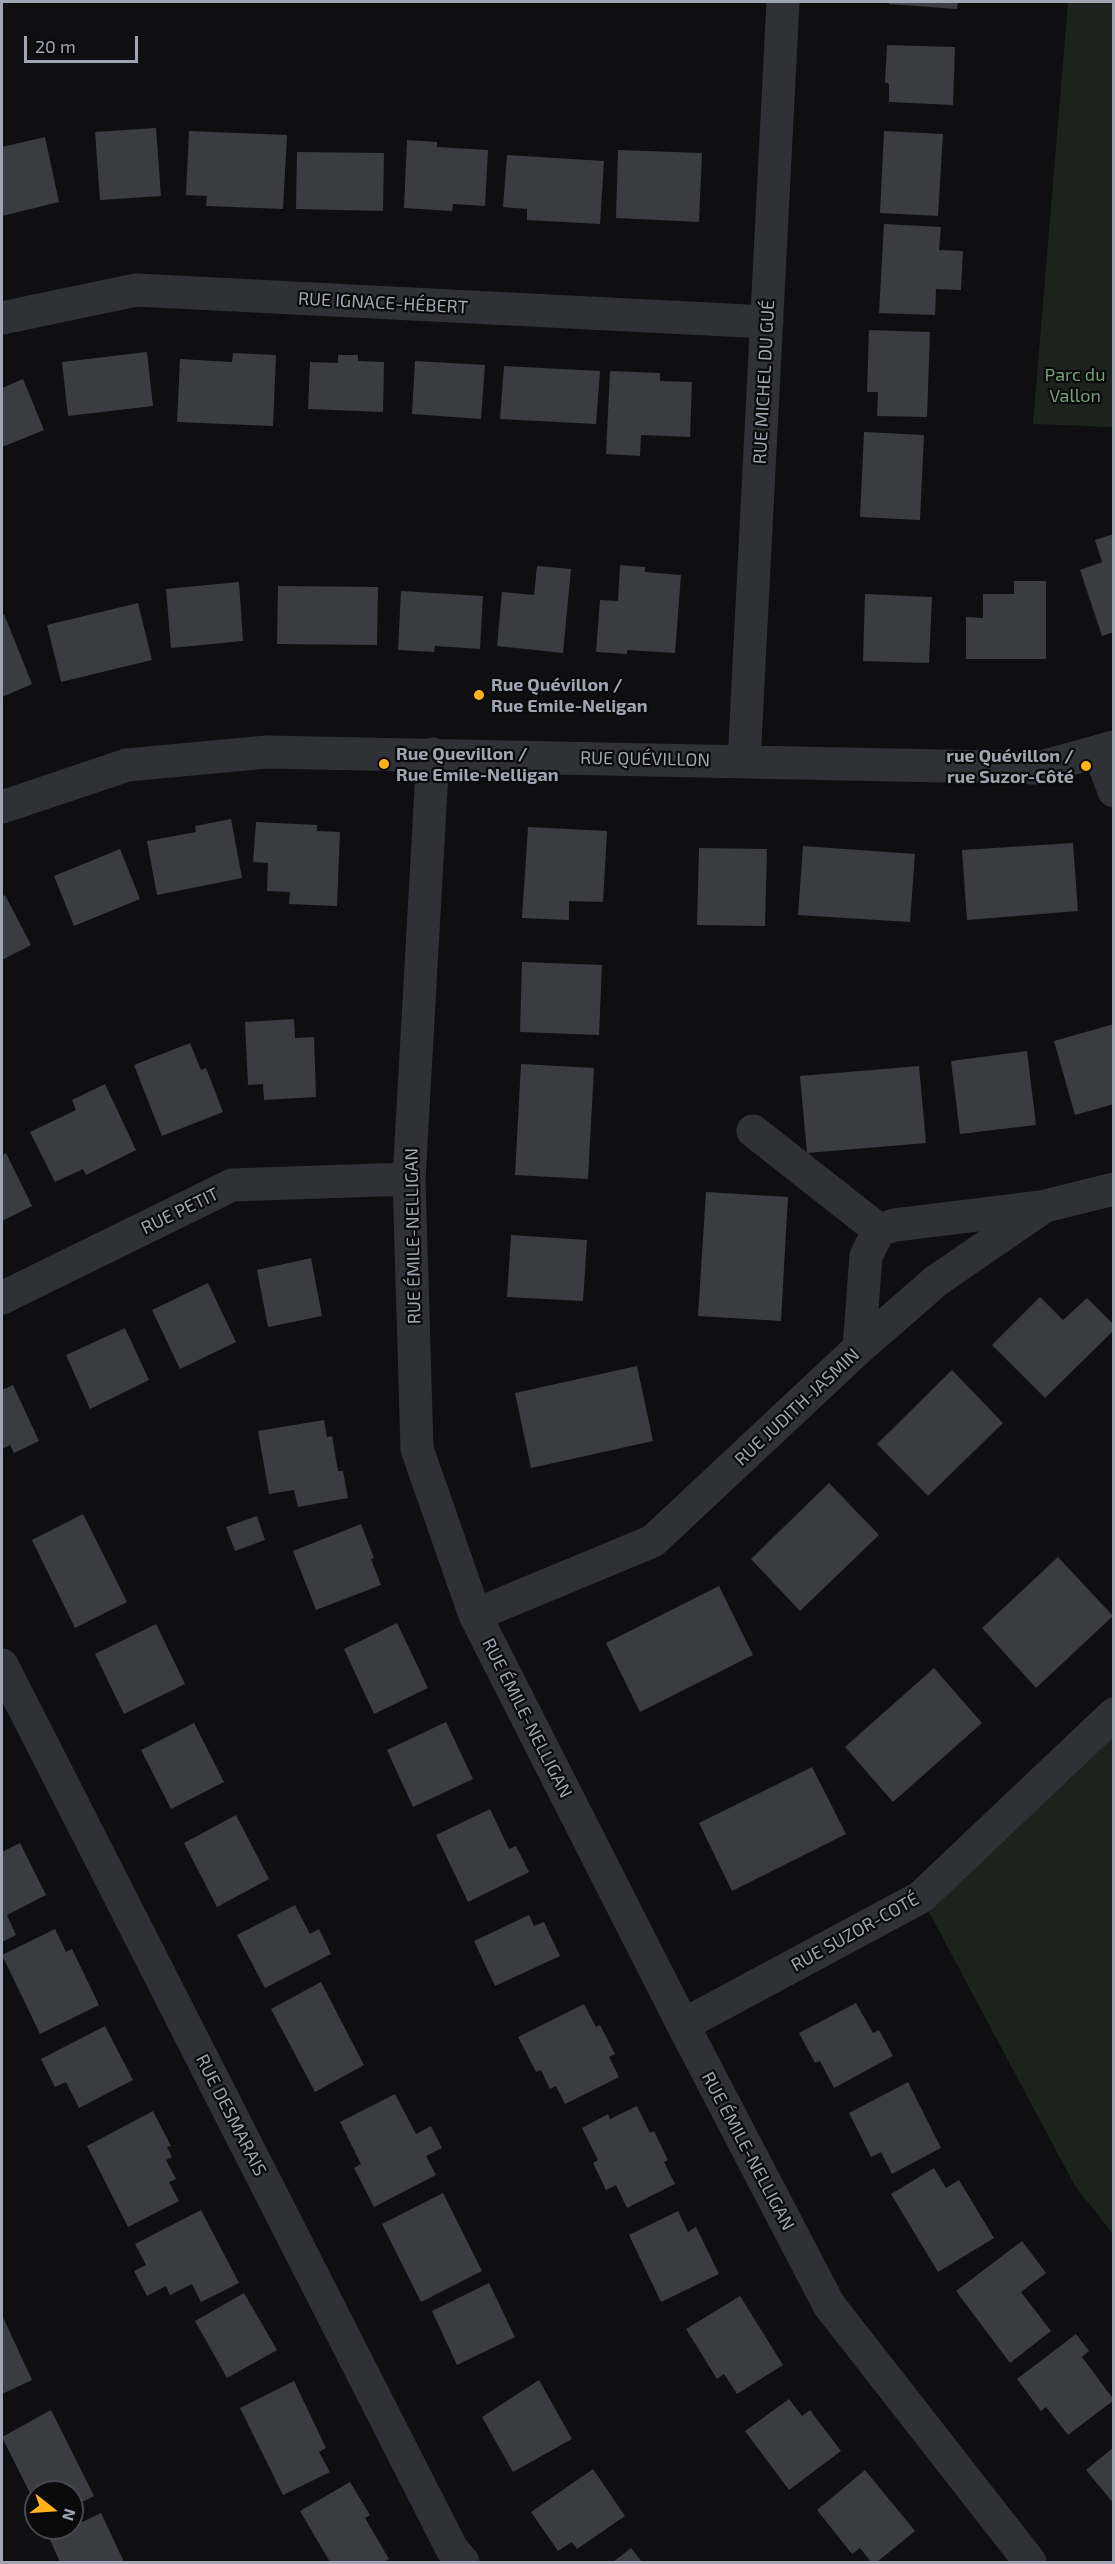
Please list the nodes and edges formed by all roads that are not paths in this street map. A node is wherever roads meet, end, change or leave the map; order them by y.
1 (783, 2) edge
2 (2, 318) edge
3 (767, 322) junction
4 (1106, 749) edge
5 (433, 754) junction
6 (744, 762) junction
7 (1113, 791) edge
8 (2, 807) edge
9 (753, 1131) dead end
10 (409, 1179) junction
11 (1113, 1189) edge
12 (1046, 1206) junction
13 (879, 1230) junction
14 (2, 1298) edge
15 (859, 1348) junction
16 (475, 1615) junction
17 (2, 1665) edge
18 (1113, 1714) edge
19 (683, 2025) junction
20 (463, 2562) edge
21 (1030, 2562) edge

1 - 3 street, RUE MICHEL DU GUÉ
2 - 3 street, RUE IGNACE-HÉBERT
3 - 6 street, RUE MICHEL DU GUÉ
4 - 6 street, RUE QUÉVILLON
4 - 7 street
5 - 6 street, RUE QUÉVILLON
5 - 8 street, RUE QUÉVILLON
5 - 10 street, RUE ÉMILE-NELLIGAN
9 - 13 street
10 - 14 street, RUE PETIT
10 - 16 street, RUE ÉMILE-NELLIGAN
11 - 12 street, RUE JUDITH-JASMIN
12 - 13 street
12 - 15 street, RUE JUDITH-JASMIN
13 - 15 street
15 - 16 street, RUE JUDITH-JASMIN
16 - 19 street, RUE ÉMILE-NELLIGAN
17 - 20 street, RUE DESMARAIS
18 - 19 street, RUE SUZOR-COTÉ
19 - 21 street, RUE ÉMILE-NELLIGAN

